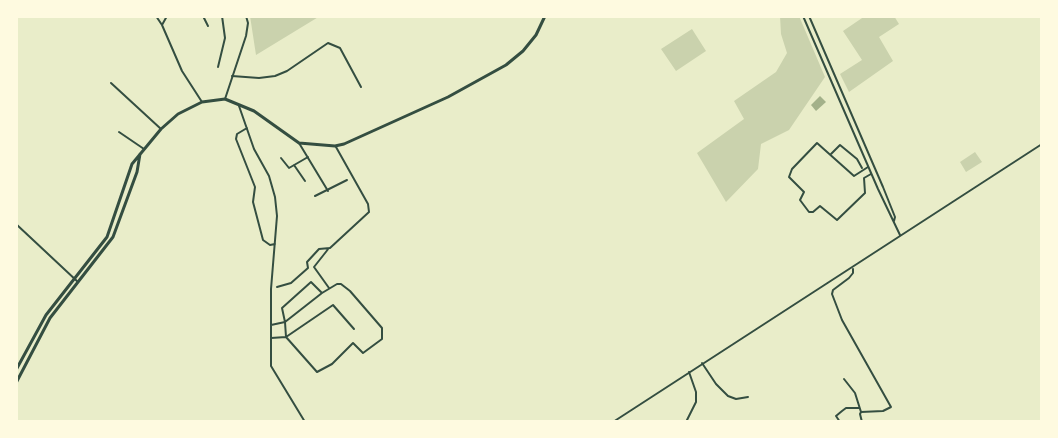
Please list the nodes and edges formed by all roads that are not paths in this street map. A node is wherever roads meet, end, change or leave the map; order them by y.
1 (156, 16) edge
2 (167, 16) edge
3 (203, 16) edge
4 (222, 16) edge
5 (246, 16) edge
6 (545, 16) edge
7 (803, 16) edge
8 (809, 16) edge
9 (162, 25) junction
10 (208, 26) dead end
11 (218, 67) dead end
12 (232, 76) junction
13 (111, 83) dead end
14 (361, 87) dead end
15 (225, 99) junction
16 (202, 102) junction
17 (238, 103) junction
18 (247, 128) junction
19 (161, 129) junction
20 (119, 132) dead end
21 (299, 143) junction
22 (1042, 144) edge
23 (335, 146) junction
24 (144, 149) junction
25 (140, 153) junction
26 (830, 154) junction
27 (308, 157) junction
28 (281, 158) dead end
29 (294, 165) junction
30 (868, 167) junction
31 (862, 169) junction
32 (871, 174) junction
33 (347, 180) dead end
34 (305, 181) dead end
35 (328, 191) junction
36 (315, 196) dead end
37 (894, 221) junction
38 (16, 224) edge
39 (112, 226) junction
40 (117, 228) junction
41 (901, 236) junction
42 (275, 244) junction
43 (330, 248) junction
44 (853, 268) junction
45 (74, 278) junction
46 (79, 282) junction
47 (277, 287) dead end
48 (329, 288) junction
49 (322, 293) junction
50 (285, 322) junction
51 (271, 325) junction
52 (354, 329) dead end
53 (286, 337) junction
54 (270, 338) junction
55 (702, 363) junction
56 (16, 370) edge
57 (689, 372) junction
58 (844, 379) dead end
59 (16, 383) edge
60 (748, 397) dead end
61 (860, 408) junction
62 (862, 412) junction
63 (305, 422) edge
64 (613, 422) edge
65 (686, 422) edge
66 (840, 422) edge
67 (862, 422) edge

1 - 9 street
2 - 9 street
3 - 10 street
4 - 11 street
5 - 12 street
6 - 23 highway
7 - 30 street
8 - 37 street
9 - 16 street
12 - 14 street
12 - 15 street
13 - 19 street
15 - 16 highway
15 - 17 highway
16 - 19 highway
17 - 18 street
17 - 21 highway
18 - 42 street
18 - 42 street
19 - 24 highway
20 - 24 street
21 - 23 highway
21 - 27 street
22 - 41 street
23 - 43 street
24 - 25 highway
25 - 39 highway
25 - 40 highway
26 - 31 street
26 - 31 street
26 - 32 street
27 - 29 street
27 - 35 street
28 - 29 street
29 - 34 street
30 - 31 street
30 - 32 street
32 - 37 street
33 - 35 street
35 - 36 street
37 - 41 street
38 - 45 street
39 - 40 highway
39 - 45 highway
40 - 46 highway
41 - 44 street
42 - 51 street
43 - 47 street
43 - 48 street
44 - 55 street
44 - 62 street
45 - 46 street
45 - 56 highway
46 - 59 highway
48 - 49 street
48 - 53 street
49 - 50 street
49 - 50 street
50 - 51 street
50 - 53 street
51 - 54 street
52 - 53 street
53 - 54 street
54 - 63 street
55 - 57 street
55 - 60 street
57 - 64 street
57 - 65 street
58 - 61 street
61 - 62 street
61 - 66 street
62 - 67 street

